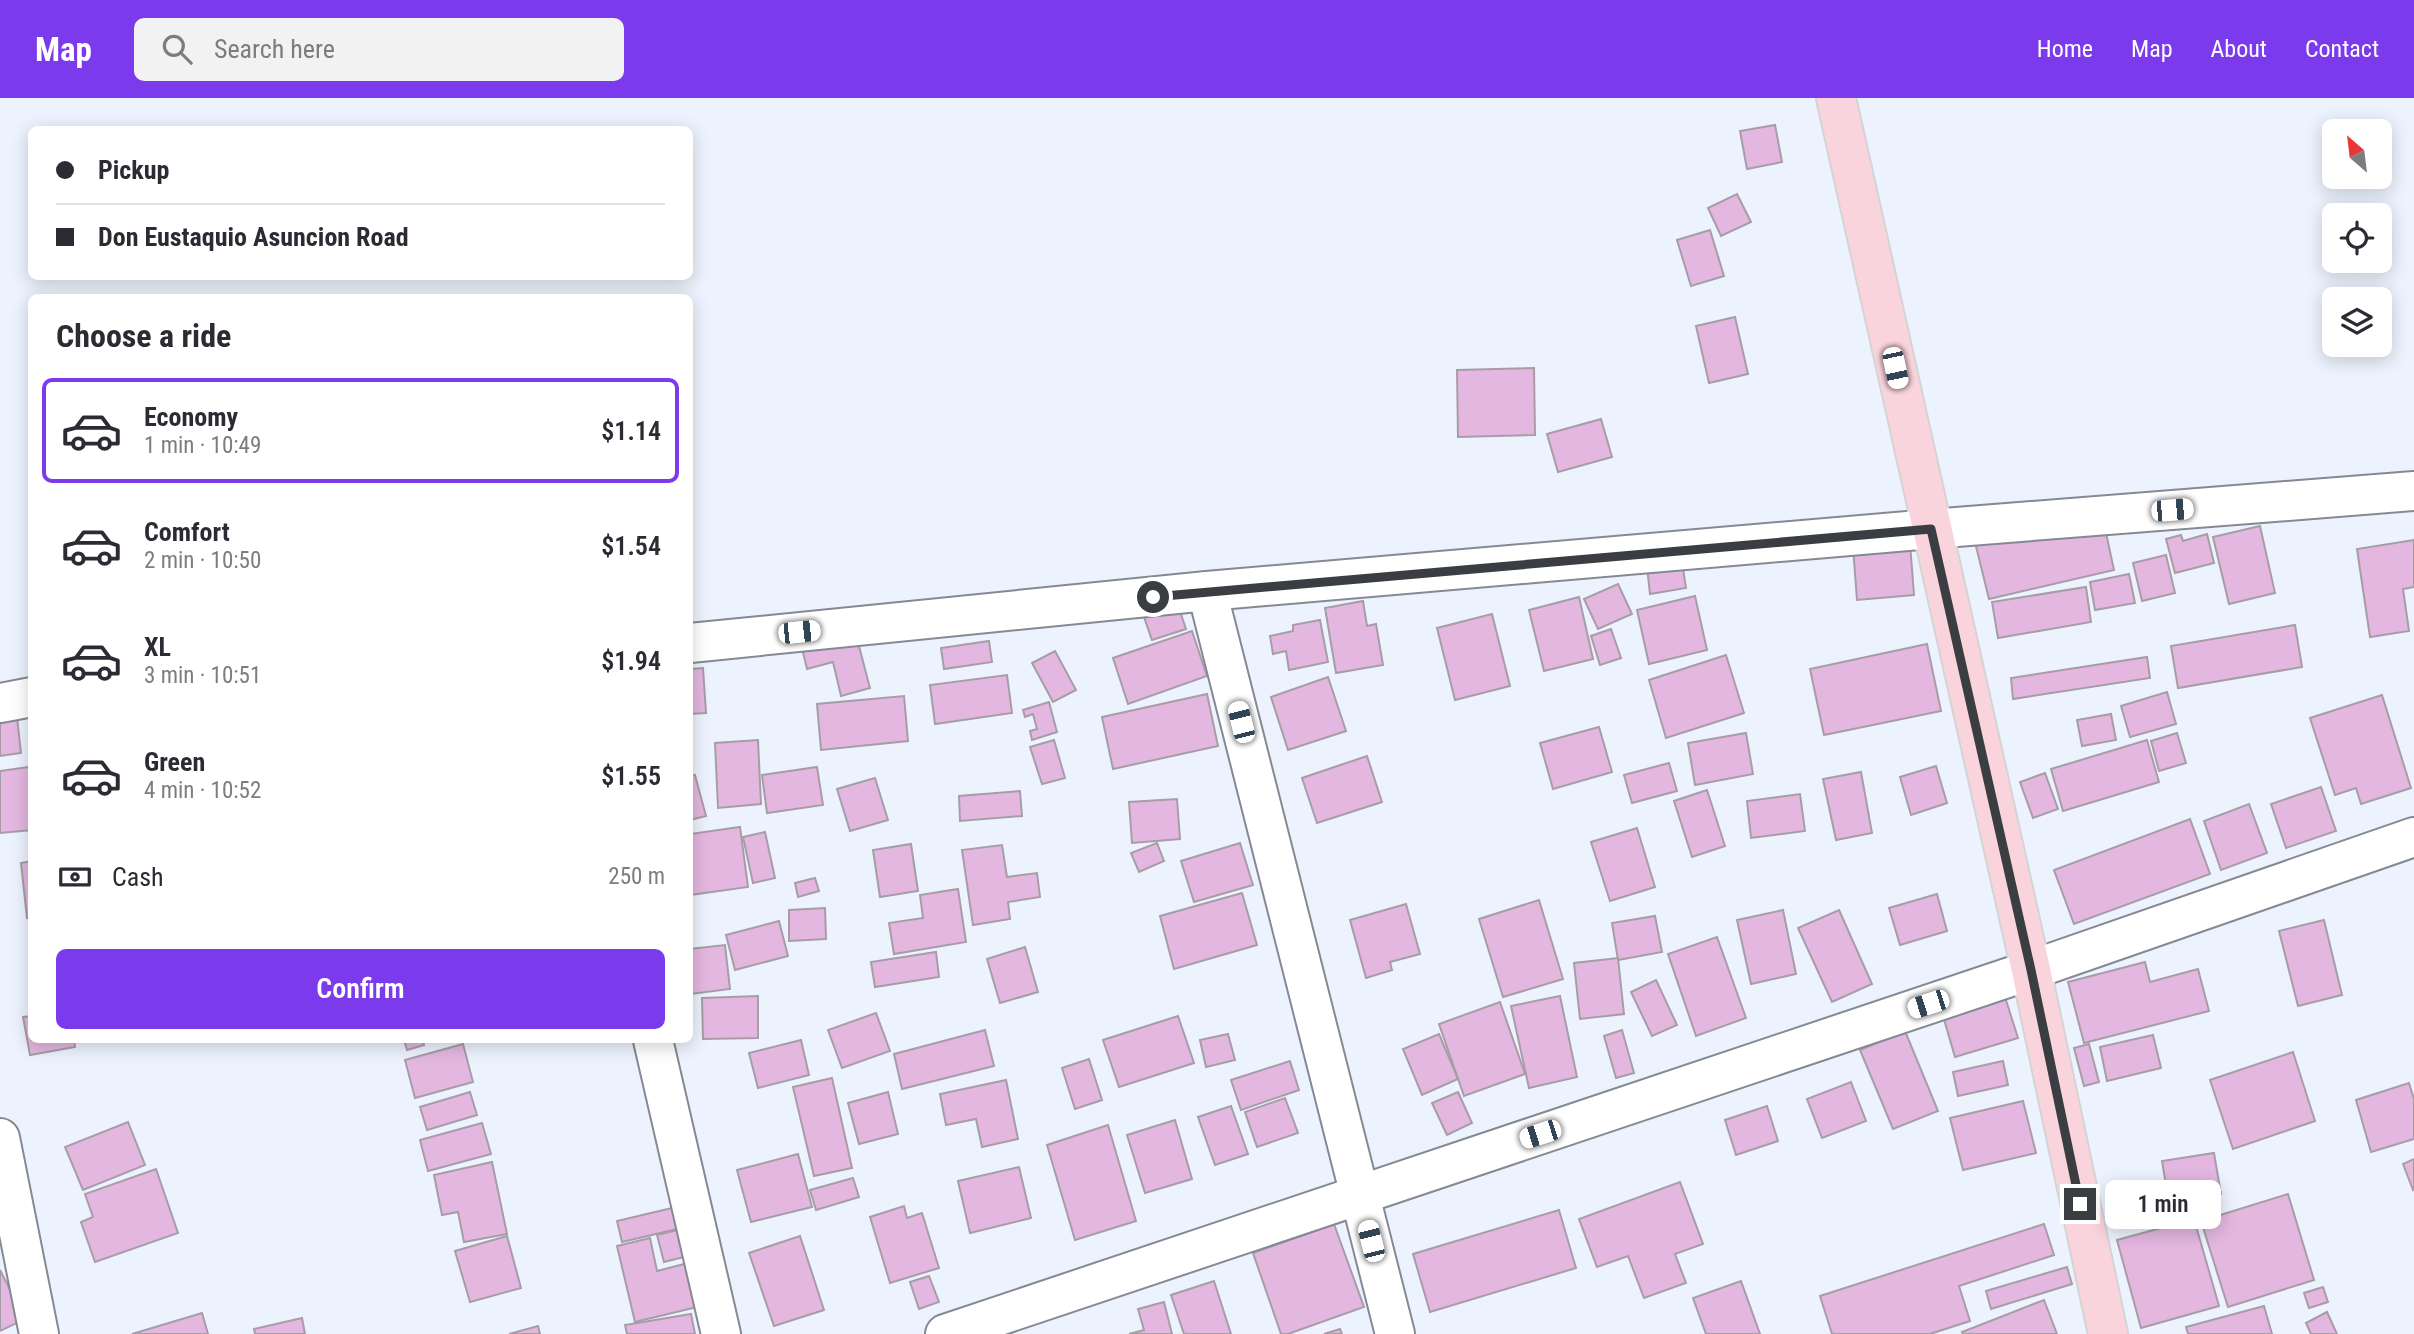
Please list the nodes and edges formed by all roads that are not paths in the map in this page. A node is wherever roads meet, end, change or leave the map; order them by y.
1 (1836, 98) edge
2 (2414, 491) edge
3 (1931, 529) junction
4 (1208, 591) junction
5 (693, 643) edge
6 (28, 698) edge
7 (0, 703) edge
8 (2414, 837) edge
9 (2031, 970) junction
10 (654, 1043) edge
11 (0, 1138) edge
12 (1360, 1194) junction
13 (39, 1334) edge
14 (721, 1334) edge
15 (946, 1334) edge
16 (1395, 1334) edge
17 (2108, 1334) edge

1 - 3 main road
2 - 3 street
3 - 4 street
3 - 9 main road
4 - 5 street
4 - 12 street
6 - 7 street
8 - 9 street
9 - 12 street
9 - 17 main road
10 - 14 street
11 - 13 street
12 - 15 street
12 - 16 street

